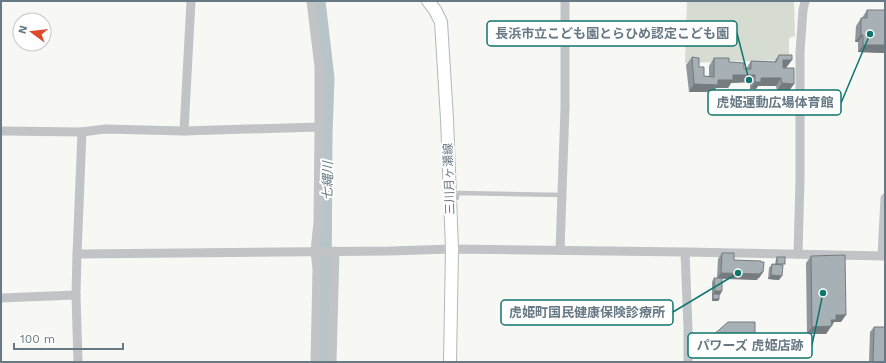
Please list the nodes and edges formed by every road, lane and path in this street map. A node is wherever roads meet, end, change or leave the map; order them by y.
1 (191, 1) edge
2 (311, 1) edge
3 (428, 1) edge
4 (565, 1) edge
5 (805, 1) edge
6 (319, 127) junction
7 (1, 131) edge
8 (184, 131) junction
9 (82, 132) junction
10 (562, 195) junction
11 (450, 198) junction
12 (885, 198) edge
13 (452, 249) junction
14 (560, 250) junction
15 (335, 251) junction
16 (315, 252) junction
17 (685, 252) junction
18 (77, 254) junction
19 (798, 254) junction
20 (883, 256) edge
21 (76, 295) junction
22 (1, 298) edge
23 (78, 362) edge
24 (315, 362) edge
25 (332, 362) edge
26 (450, 362) edge
27 (688, 362) edge

1 - 8 street
2 - 6 street
3 - 11 main road, 三川月ヶ瀬線
4 - 10 street
5 - 19 street
6 - 8 street
6 - 16 street
7 - 9 street
8 - 9 street
9 - 18 street
10 - 11 lane
10 - 14 street
11 - 13 main road, 三川月ヶ瀬線
12 - 20 street
13 - 14 street
13 - 15 street
13 - 26 main road, 三川月ヶ瀬線
14 - 17 street
15 - 16 street
15 - 25 street
16 - 18 street
16 - 24 street
17 - 19 street
17 - 27 street
18 - 21 street
19 - 20 street
21 - 22 street
21 - 23 street

